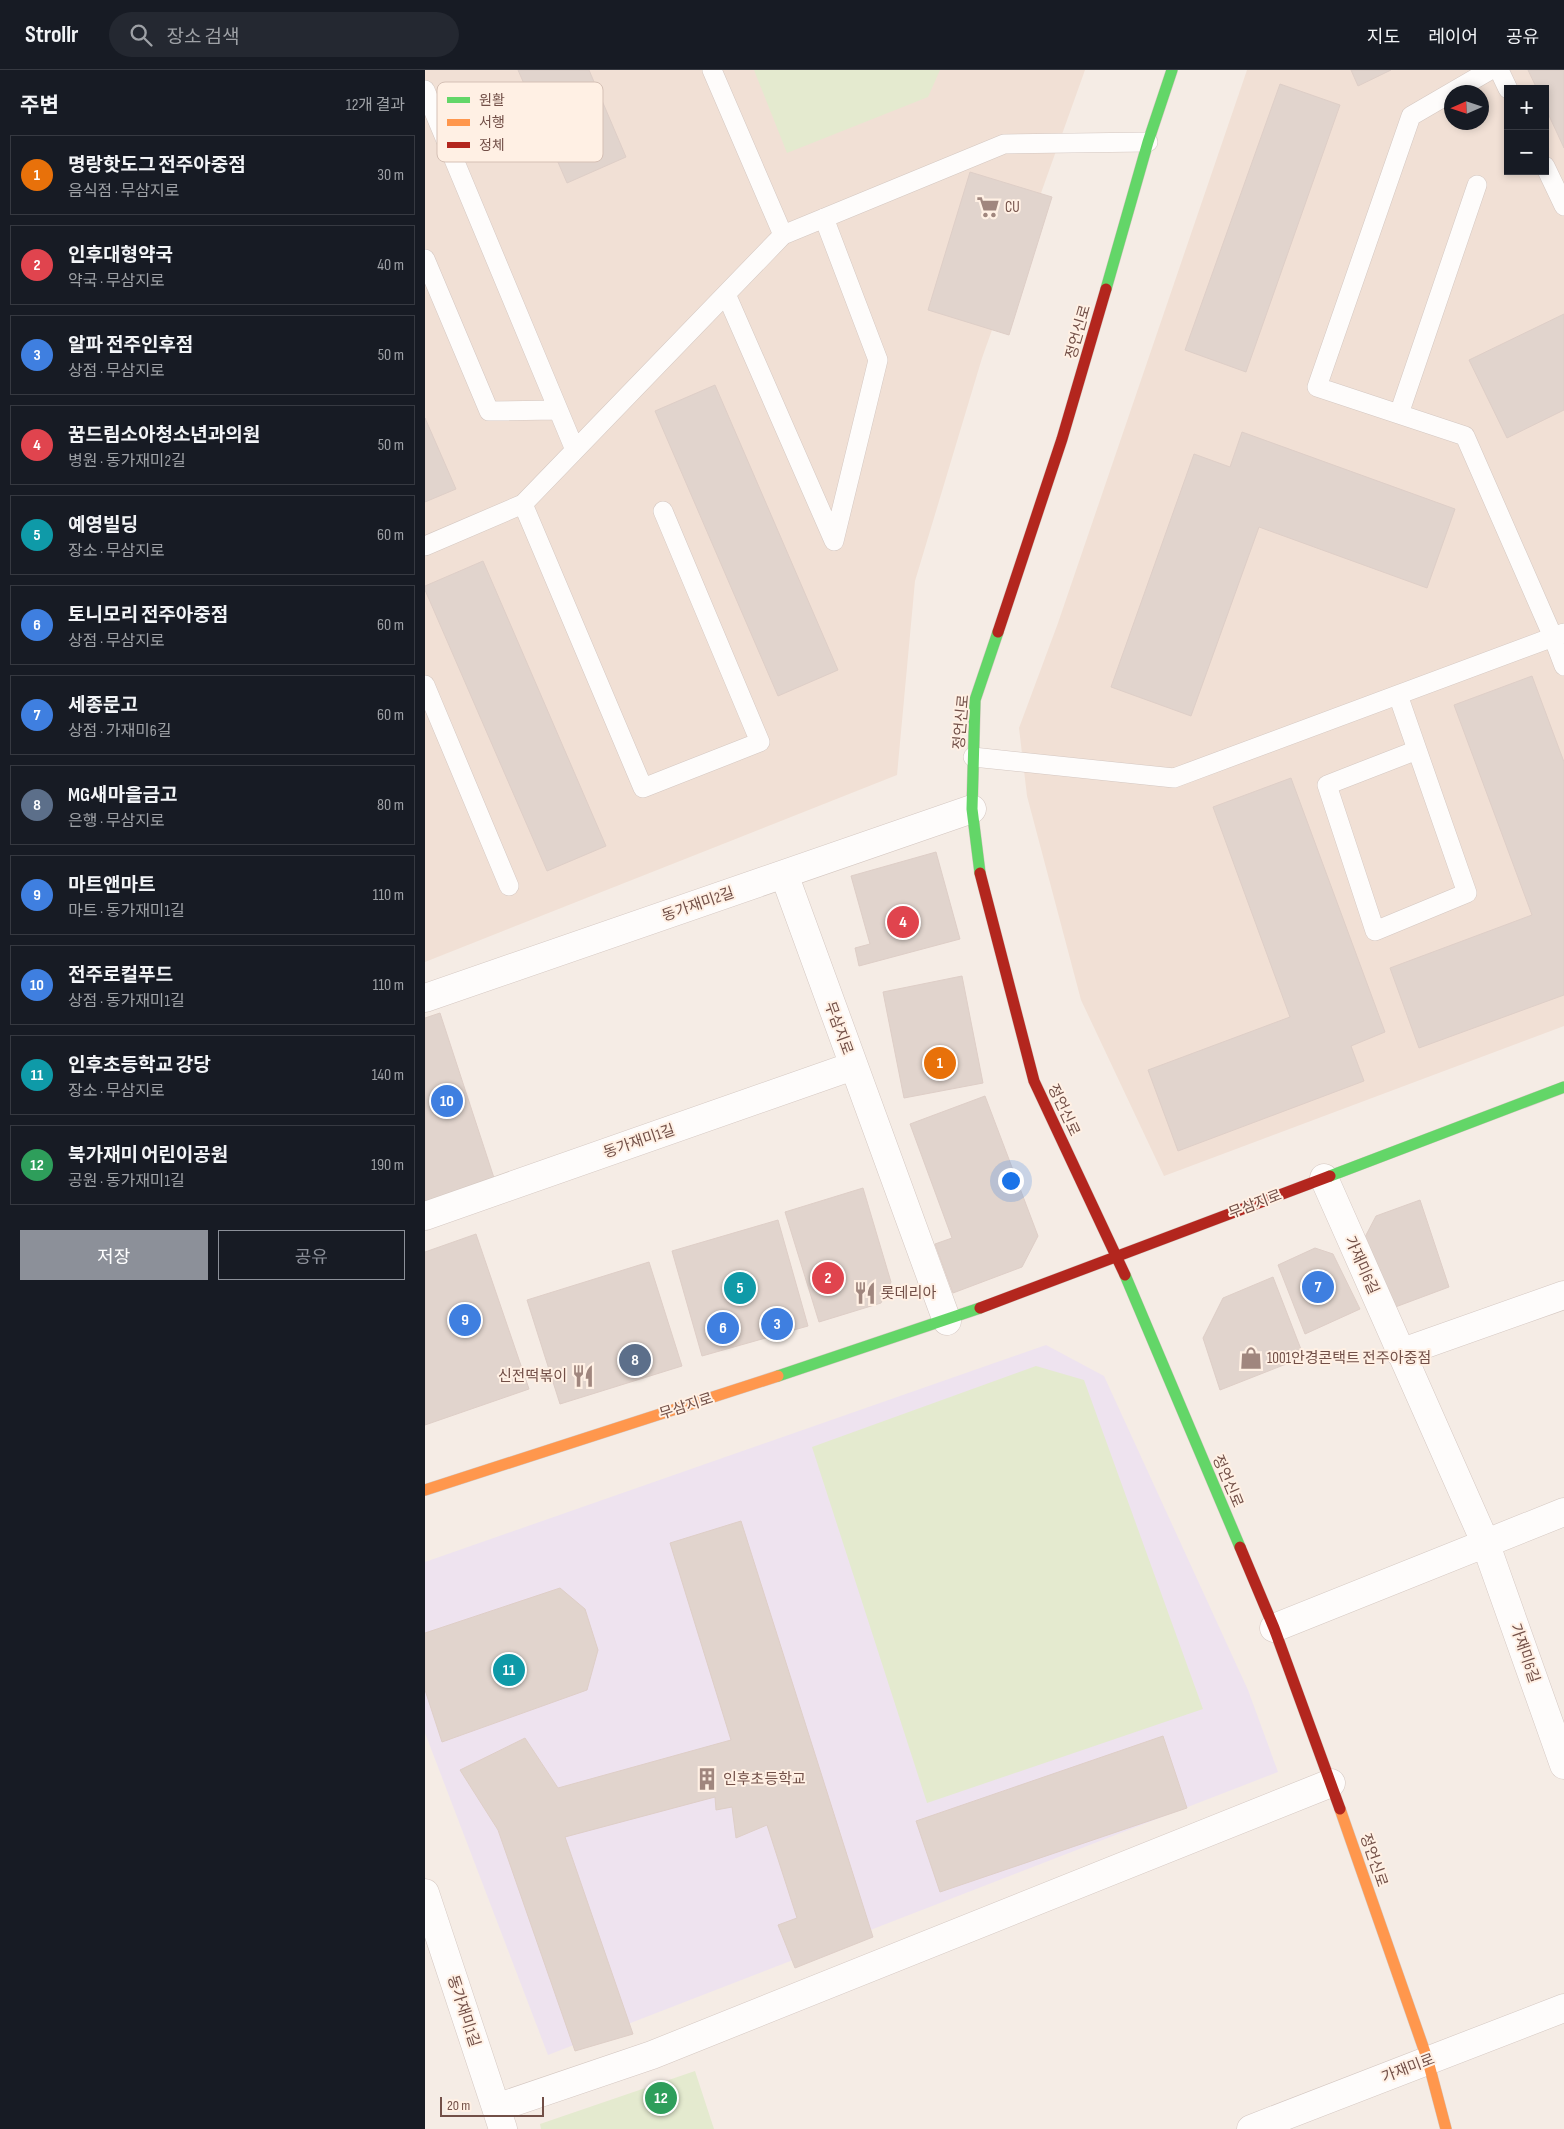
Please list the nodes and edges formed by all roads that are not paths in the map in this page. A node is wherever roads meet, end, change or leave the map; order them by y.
1 (712, 70) edge
2 (1172, 70) edge
3 (1490, 70) edge
4 (1499, 70) edge
5 (1506, 85) edge
6 (425, 90) edge
7 (437, 119) edge
8 (1148, 142) junction
9 (455, 162) edge
10 (1549, 174) edge
11 (1477, 185) dead end
12 (1564, 206) edge
13 (824, 218) junction
14 (783, 235) junction
15 (425, 259) edge
16 (725, 294) junction
17 (558, 410) junction
18 (1399, 414) junction
19 (575, 450) junction
20 (523, 504) junction
21 (663, 511) dead end
22 (425, 546) edge
23 (1559, 635) edge
24 (1564, 666) edge
25 (425, 685) edge
26 (1398, 695) junction
27 (1417, 750) junction
28 (973, 757) junction
29 (971, 809) junction
30 (783, 874) junction
31 (509, 886) dead end
32 (425, 998) edge
33 (853, 1066) junction
34 (1564, 1087) edge
35 (1324, 1178) junction
36 (425, 1216) edge
37 (1117, 1257) junction
38 (1564, 1295) edge
39 (947, 1321) junction
40 (1400, 1353) junction
41 (425, 1490) edge
42 (1564, 1512) edge
43 (1485, 1542) junction
44 (1274, 1628) junction
45 (1564, 1765) edge
46 (1331, 1783) junction
47 (425, 1893) edge
48 (1564, 2008) edge
49 (1428, 2060) junction
50 (500, 2119) edge
51 (1251, 2129) edge
52 (1446, 2129) edge

1 - 14 lane
2 - 8 street, 정언신로
3 - 18 lane
4 - 5 lane
6 - 7 lane
8 - 13 lane
8 - 28 street, 정언신로
9 - 17 lane
10 - 12 lane
11 - 18 lane
13 - 14 lane
13 - 16 lane
14 - 16 lane
15 - 17 lane
16 - 19 lane
17 - 19 lane
18 - 23 lane
19 - 20 lane
20 - 21 lane
20 - 22 lane
23 - 24 lane
23 - 26 lane
25 - 31 lane
26 - 27 lane
26 - 28 lane
27 - 27 lane
28 - 29 street, 정언신로
29 - 30 street, 동가재미2길
29 - 37 street, 정언신로
30 - 32 street, 동가재미2길
30 - 33 street, 무삼지로
33 - 36 street, 동가재미1길
33 - 39 street, 무삼지로
34 - 35 street, 무삼지로
35 - 37 street, 무삼지로
35 - 40 street, 가재미6길
37 - 39 street, 무삼지로
37 - 44 street, 정언신로
38 - 40 street
39 - 41 street, 무삼지로
40 - 43 street, 가재미6길
42 - 43 street
43 - 44 street
43 - 45 street, 가재미6길
44 - 46 street, 정언신로
46 - 49 street, 정언신로
46 - 50 street
47 - 50 street, 동가재미1길
48 - 49 street, 가재미로
49 - 51 street, 가재미로
49 - 52 street, 정언신로

